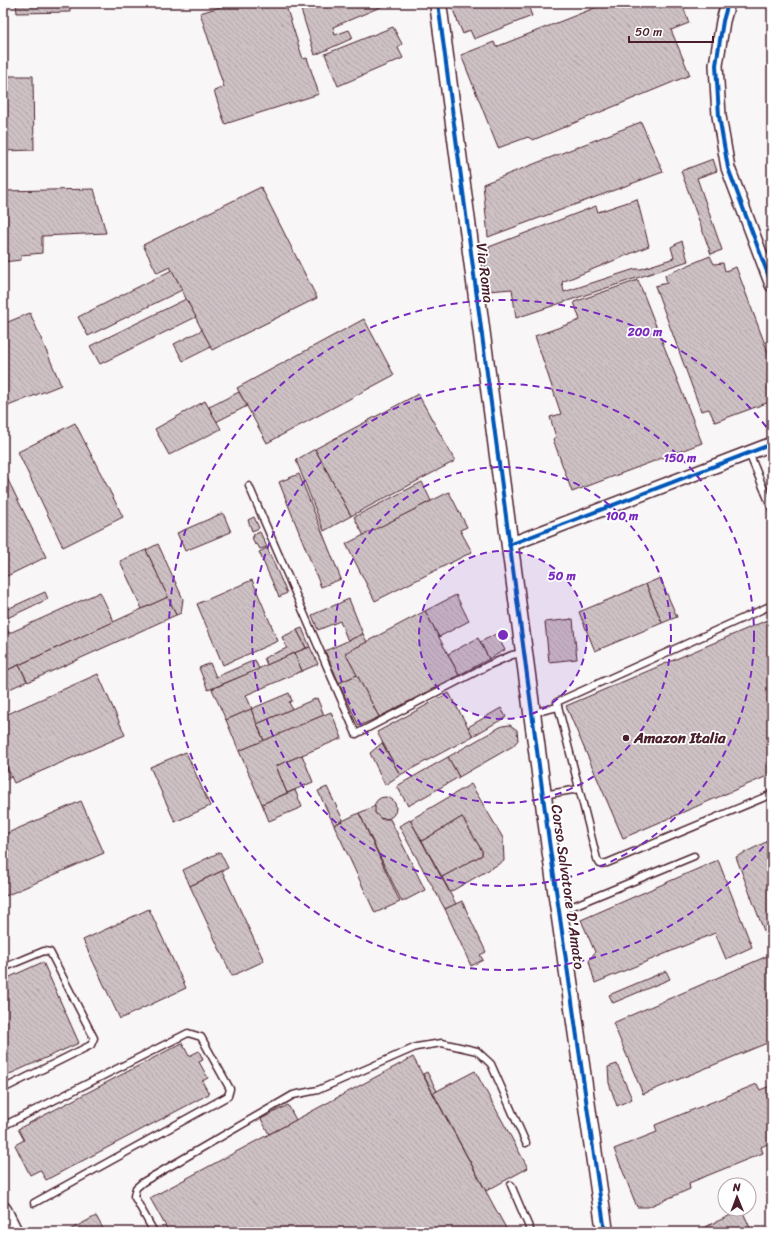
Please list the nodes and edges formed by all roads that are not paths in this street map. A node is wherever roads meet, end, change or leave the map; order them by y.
1 (438, 3) edge
2 (728, 3) edge
3 (772, 285) edge
4 (772, 444) edge
5 (748, 453) junction
6 (248, 486) dead end
7 (772, 509) edge
8 (510, 546) junction
9 (772, 605) edge
10 (524, 653) junction
11 (558, 707) junction
12 (532, 713) junction
13 (579, 789) junction
14 (772, 794) edge
15 (543, 795) junction
16 (694, 856) dead end
17 (559, 911) junction
18 (3, 968) edge
19 (3, 1089) edge
20 (3, 1126) edge
21 (526, 1143) dead end
22 (511, 1186) dead end
23 (34, 1202) dead end
24 (3, 1210) edge
25 (14, 1232) edge
26 (154, 1232) edge
27 (531, 1232) edge
28 (605, 1232) edge

1 - 8 street, Via Roma
2 - 3 street
4 - 5 street
5 - 7 lane
5 - 8 street
6 - 10 lane
8 - 10 street, Corso Salvatore D'Amato
9 - 11 lane
10 - 12 street, Corso Salvatore D'Amato
11 - 12 lane
11 - 13 lane
12 - 15 street, Corso Salvatore D'Amato
13 - 14 lane
13 - 15 lane
15 - 17 street, Corso Salvatore D'Amato
16 - 17 lane
17 - 28 street, Corso Salvatore D'Amato
18 - 19 lane
20 - 23 lane
21 - 26 lane
22 - 27 lane
24 - 25 street

